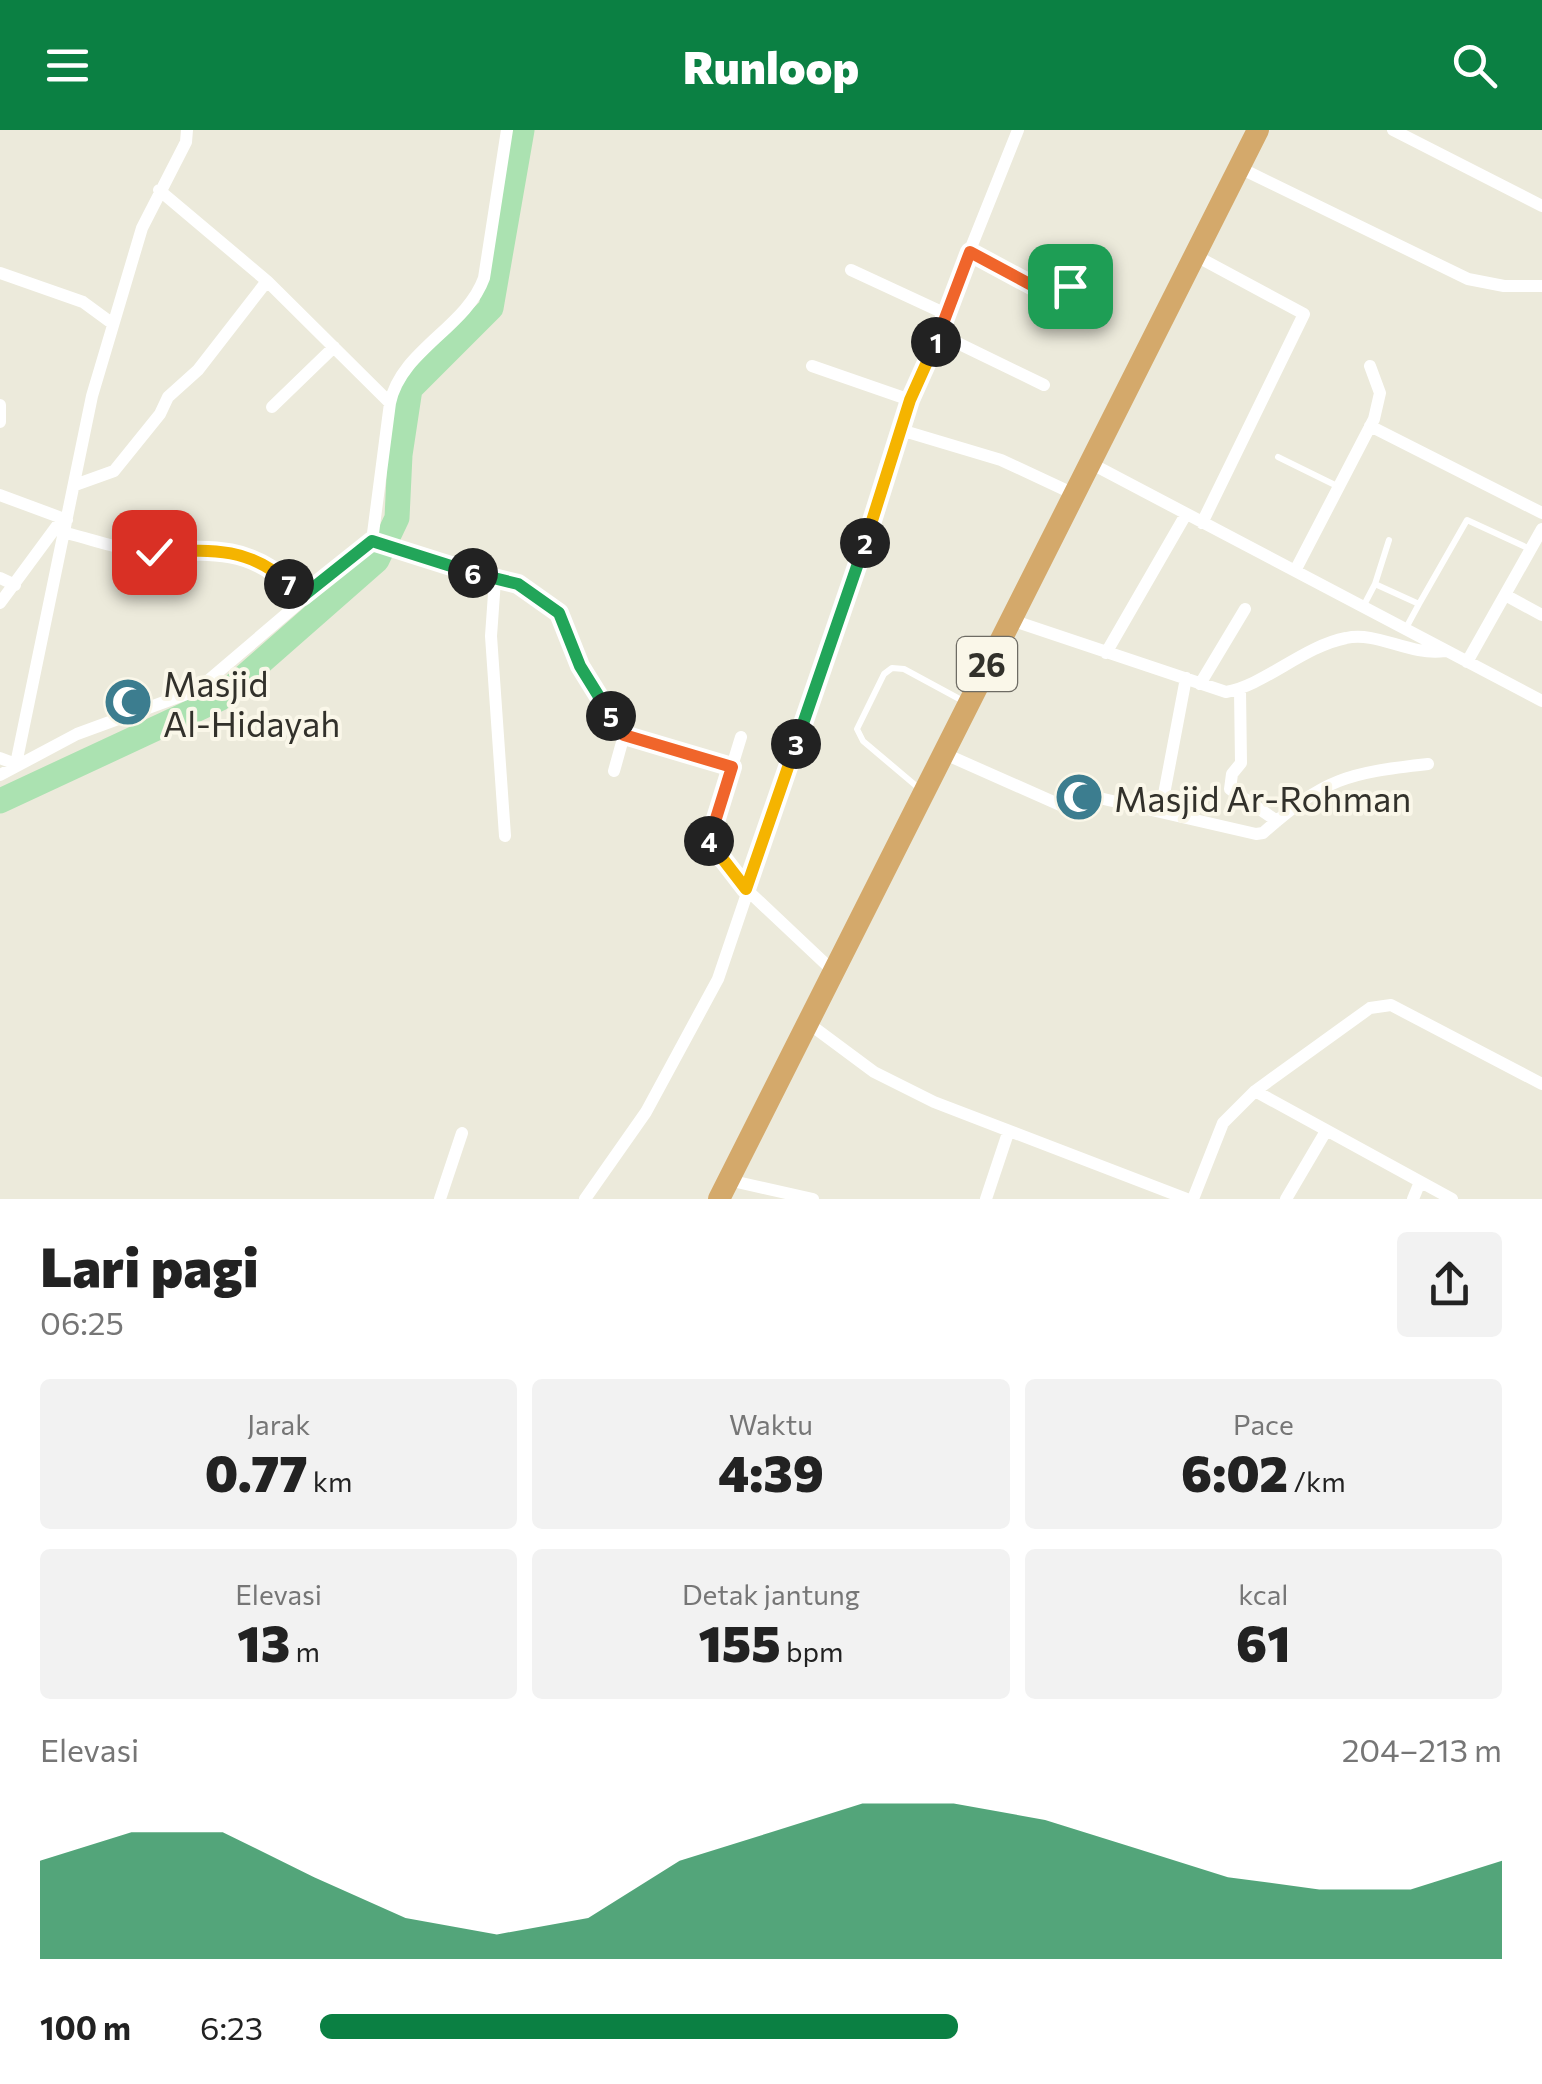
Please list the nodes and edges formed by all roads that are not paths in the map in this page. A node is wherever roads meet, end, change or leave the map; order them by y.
1 (187, 130) edge
2 (508, 130) edge
3 (1018, 130) edge
4 (1258, 130) edge
5 (1394, 130) edge
6 (1238, 167) junction
7 (159, 190) junction
8 (1542, 206) edge
9 (1079, 250) dead end
10 (970, 252) junction
11 (1196, 256) junction
12 (851, 270) dead end
13 (0, 273) edge
14 (267, 281) junction
15 (1542, 286) edge
16 (946, 314) junction
17 (113, 324) junction
18 (940, 334) junction
19 (334, 347) junction
20 (812, 366) dead end
21 (1370, 366) dead end
22 (1044, 385) dead end
23 (910, 400) junction
24 (390, 403) junction
25 (0, 405) edge
26 (272, 408) dead end
27 (0, 422) edge
28 (1370, 426) junction
29 (904, 432) junction
30 (1278, 458) dead end
31 (1092, 464) junction
32 (75, 485) junction
33 (1336, 486) junction
34 (1074, 494) junction
35 (0, 495) edge
36 (1542, 514) edge
37 (1185, 516) junction
38 (1202, 522) junction
39 (66, 524) junction
40 (1542, 529) edge
41 (1389, 540) dead end
42 (375, 541) junction
43 (1531, 549) junction
44 (1296, 570) junction
45 (0, 578) edge
46 (494, 580) junction
47 (1374, 584) junction
48 (15, 585) junction
49 (303, 596) junction
50 (1507, 596) junction
51 (0, 604) edge
52 (1419, 604) junction
53 (1363, 607) junction
54 (1245, 609) dead end
55 (1542, 614) edge
56 (1011, 620) junction
57 (1406, 628) junction
58 (1445, 651) junction
59 (1106, 653) junction
60 (1467, 662) junction
61 (1186, 678) junction
62 (1200, 684) junction
63 (1240, 690) junction
64 (1542, 701) edge
65 (966, 703) junction
66 (624, 735) junction
67 (741, 736) dead end
68 (944, 754) junction
69 (0, 758) edge
70 (16, 764) junction
71 (1428, 764) dead end
72 (732, 767) junction
73 (614, 771) dead end
74 (0, 775) edge
75 (922, 790) junction
76 (1161, 810) junction
77 (1277, 821) junction
78 (504, 836) dead end
79 (746, 889) junction
80 (832, 970) junction
81 (808, 1023) junction
82 (1542, 1084) edge
83 (1255, 1091) junction
84 (1326, 1131) junction
85 (462, 1132) dead end
86 (1008, 1133) junction
87 (1420, 1182) junction
88 (732, 1188) edge
89 (440, 1199) edge
90 (585, 1199) edge
91 (756, 1199) edge
92 (814, 1199) edge
93 (986, 1199) edge
94 (1190, 1199) edge
95 (1286, 1199) edge
96 (1413, 1199) edge
97 (1452, 1199) edge

1 - 7 street
2 - 24 street
3 - 10 street
4 - 6 highway, 26
5 - 8 street
6 - 11 highway, 26
6 - 15 street
7 - 14 street
7 - 17 street
9 - 10 lane
10 - 16 street
11 - 31 highway, 26
11 - 38 street
12 - 16 street
13 - 17 street
14 - 19 street
14 - 32 street
16 - 18 street
17 - 32 street
18 - 22 street
18 - 23 street
19 - 24 street
19 - 26 street
20 - 23 street
21 - 28 street
23 - 29 street
24 - 42 street
25 - 27 street
28 - 33 street
28 - 36 street
29 - 34 street
29 - 79 street
30 - 33 lane
31 - 34 highway, 26
31 - 37 street
32 - 39 street
33 - 44 street
34 - 56 highway, 26
35 - 39 street
37 - 38 street
37 - 59 street
38 - 44 street
39 - 48 street
39 - 49 street
39 - 70 street
40 - 43 street
41 - 47 lane
42 - 46 street
42 - 49 street
43 - 50 street
43 - 52 lane
44 - 53 street
45 - 48 street
46 - 66 street
46 - 78 street
47 - 52 lane
47 - 53 lane
48 - 51 street
49 - 70 street
50 - 55 street
50 - 60 street
52 - 57 lane
53 - 57 street
54 - 62 street
56 - 59 street
56 - 65 highway, 26
57 - 58 street
58 - 60 street
58 - 63 street
59 - 61 street
60 - 64 street
61 - 62 street
61 - 76 street
62 - 63 street
63 - 77 street
65 - 68 highway, 26
65 - 75 lane
66 - 72 street
66 - 73 street
67 - 72 street
68 - 75 highway, 26
68 - 76 street
69 - 70 street
70 - 74 street
71 - 77 street
72 - 79 street
75 - 80 highway, 26
76 - 77 street
79 - 80 street
79 - 90 street
80 - 81 highway, 26
81 - 86 street
81 - 88 highway, 26
82 - 83 street
83 - 84 street
83 - 94 street
84 - 87 street
84 - 95 street
85 - 89 street
86 - 93 street
86 - 94 street
87 - 96 street
87 - 97 street
88 - 91 street
88 - 92 street

